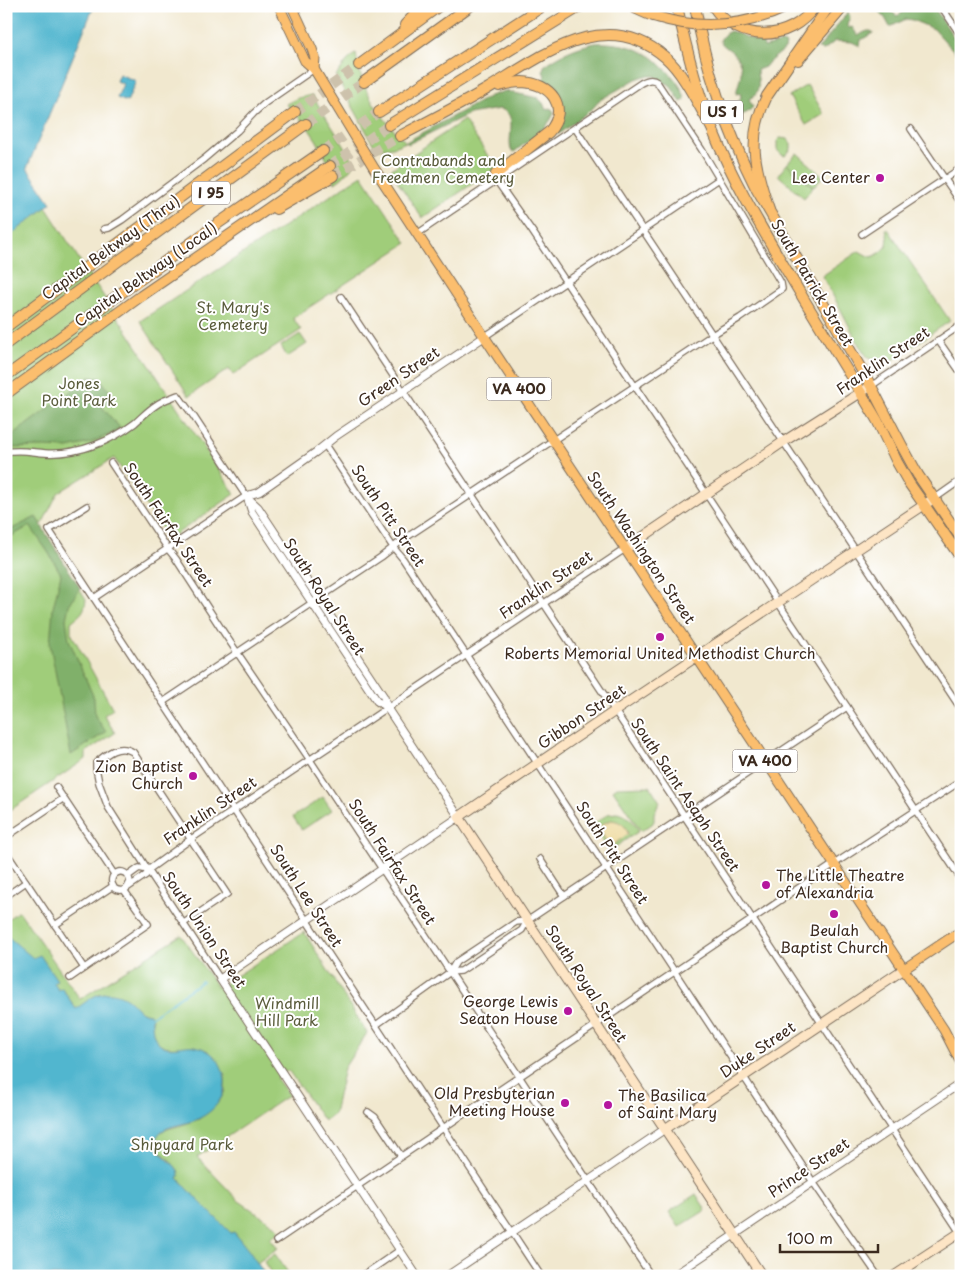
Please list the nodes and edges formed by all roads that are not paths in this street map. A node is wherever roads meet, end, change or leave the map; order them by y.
1 (279, 6) edge
2 (292, 6) edge
3 (424, 6) edge
4 (439, 6) edge
5 (469, 6) edge
6 (543, 6) edge
7 (581, 6) edge
8 (631, 6) edge
9 (677, 6) edge
10 (695, 6) edge
11 (713, 6) edge
12 (789, 6) edge
13 (815, 6) edge
14 (829, 6) edge
15 (844, 6) edge
16 (941, 6) edge
17 (961, 36) edge
18 (314, 69) junction
19 (364, 82) tunnel mouth
20 (774, 86) junction
21 (481, 92) junction
22 (295, 112) tunnel mouth
23 (379, 112) tunnel mouth
24 (306, 124) tunnel mouth
25 (389, 125) tunnel mouth
26 (575, 128) junction
27 (911, 129) dead end
28 (713, 130) junction
29 (400, 136) tunnel mouth
30 (323, 151) tunnel mouth
31 (330, 166) tunnel mouth
32 (961, 168) edge
33 (333, 176) tunnel mouth
34 (719, 179) junction
35 (945, 179) junction
36 (496, 180) junction
37 (961, 203) edge
38 (769, 210) junction
39 (104, 229) dead end
40 (643, 230) junction
41 (417, 234) junction
42 (862, 234) dead end
43 (217, 243) junction
44 (566, 282) junction
45 (341, 297) dead end
46 (961, 325) edge
47 (6, 327) edge
48 (712, 334) junction
49 (484, 337) junction
50 (938, 340) junction
51 (6, 344) edge
52 (961, 373) edge
53 (6, 376) edge
54 (635, 386) junction
55 (871, 386) junction
56 (402, 391) junction
57 (861, 393) junction
58 (6, 394) edge
59 (553, 441) junction
60 (783, 442) junction
61 (325, 445) junction
62 (6, 452) edge
63 (111, 463) dead end
64 (961, 480) edge
65 (472, 494) junction
66 (706, 494) junction
67 (246, 496) junction
68 (934, 498) junction
69 (925, 505) junction
70 (87, 506) dead end
71 (961, 538) edge
72 (393, 547) junction
73 (168, 549) junction
74 (625, 549) junction
75 (855, 551) junction
76 (961, 558) edge
77 (94, 598) junction
78 (319, 598) junction
79 (779, 602) junction
80 (312, 603) junction
81 (544, 604) junction
82 (237, 652) junction
83 (467, 655) junction
84 (696, 657) junction
85 (163, 702) junction
86 (847, 706) junction
87 (386, 708) junction
88 (961, 709) edge
89 (615, 711) junction
90 (310, 760) junction
91 (765, 761) junction
92 (538, 763) junction
93 (961, 781) edge
94 (56, 787) dead end
95 (64, 798) junction
96 (234, 810) junction
97 (916, 811) junction
98 (684, 816) junction
99 (459, 817) junction
100 (6, 837) edge
101 (191, 839) junction
102 (6, 852) edge
103 (540, 859) dead end
104 (834, 864) junction
105 (607, 867) junction
106 (382, 869) junction
107 (148, 870) junction
108 (114, 874) junction
109 (128, 876) junction
110 (961, 879) edge
111 (26, 882) junction
112 (113, 886) junction
113 (126, 889) junction
114 (6, 896) edge
115 (564, 896) junction
116 (306, 920) junction
117 (752, 920) junction
118 (527, 921) junction
119 (184, 923) junction
120 (55, 925) junction
121 (961, 931) edge
122 (84, 968) junction
123 (904, 969) junction
124 (674, 971) junction
125 (450, 972) junction
126 (70, 978) dead end
127 (220, 979) junction
128 (821, 1024) junction
129 (376, 1025) junction
130 (596, 1025) junction
131 (949, 1039) junction
132 (961, 1050) edge
133 (961, 1063) edge
134 (519, 1076) junction
135 (744, 1076) junction
136 (961, 1083) edge
137 (368, 1112) dead end
138 (443, 1128) junction
139 (665, 1129) junction
140 (892, 1129) junction
141 (401, 1156) junction
142 (588, 1181) junction
143 (814, 1182) junction
144 (357, 1186) junction
145 (512, 1232) junction
146 (960, 1233) edge
147 (735, 1235) junction
148 (276, 1241) dead end
149 (400, 1250) junction
150 (362, 1276) edge
151 (417, 1276) edge
152 (447, 1276) edge
153 (541, 1276) edge
154 (651, 1276) edge
155 (673, 1276) edge
156 (762, 1276) edge
157 (878, 1276) edge
158 (894, 1276) edge

1 - 18 main road, South Washington Street / VA 400
2 - 18 main road, South Washington Street / VA 400
3 - 4 highway
5 - 19 highway
6 - 23 highway
7 - 25 highway
8 - 12 highway, bridge
9 - 28 highway, South Patrick Street / US 1
10 - 38 highway, South Patrick Street / US 1
11 - 13 highway
14 - 20 highway
15 - 20 highway
16 - 17 street
18 - 39 street
18 - 41 main road, South Washington Street / VA 400
20 - 38 highway
21 - 28 highway
21 - 29 highway
21 - 36 highway
22 - 47 highway, I 95
24 - 51 highway, Capital Beltway (Thru) / I 95
26 - 34 street, South Patrick Street
26 - 36 street
26 - 40 street
27 - 35 street
28 - 57 highway, South Patrick Street / US 1
30 - 53 highway, I 95
31 - 43 highway, Capital Beltway (Local)
32 - 35 street
33 - 43 highway
34 - 40 street, Green Street
34 - 48 street, South Patrick Street
35 - 37 street
35 - 42 street
36 - 41 street
36 - 44 street
38 - 55 highway, South Patrick Street / US 1
40 - 44 street, Green Street
40 - 48 street
41 - 49 main road, South Washington Street / VA 400
43 - 58 highway, Capital Beltway (Local)
44 - 49 street, Green Street
44 - 54 street
45 - 56 street, South Saint Asaph Street
46 - 50 street, Franklin Street
48 - 54 street
48 - 60 street
49 - 56 street, Green Street
49 - 59 main road, South Washington Street / VA 400
50 - 52 street
50 - 55 street, Franklin Street
54 - 59 street
54 - 66 street
55 - 57 main road, Franklin Street
55 - 68 highway, South Patrick Street / US 1
56 - 61 street, Green Street
56 - 65 street, South Saint Asaph Street
57 - 60 main road, Franklin Street
57 - 69 highway, South Patrick Street / US 1
59 - 65 street
59 - 74 main road, South Washington Street / VA 400
60 - 66 main road, Franklin Street
60 - 75 street
61 - 67 street, Green Street
61 - 72 street, South Pitt Street
62 - 67 street, South Royal Street
63 - 73 street, South Fairfax Street
64 - 68 street, Gibbon Street
65 - 72 street
65 - 81 street, South Saint Asaph Street
66 - 74 main road, Franklin Street
66 - 79 street
67 - 73 street, Green Street
67 - 78 street, South Royal Street
67 - 80 street, South Royal Street
68 - 69 main road, Gibbon Street
68 - 71 highway, South Patrick Street / US 1
69 - 75 main road, Gibbon Street
69 - 76 highway, South Patrick Street / US 1
70 - 77 street, South Lee Street
72 - 78 street
72 - 83 street, South Pitt Street
73 - 77 street, Green Street
73 - 82 street, South Fairfax Street
74 - 81 street, Franklin Street
74 - 84 main road, South Washington Street / VA 400
75 - 79 main road, Gibbon Street
75 - 88 street
77 - 85 street, South Lee Street
78 - 80 street
78 - 87 street, South Royal Street
79 - 84 main road, Gibbon Street
79 - 86 street
80 - 82 street
80 - 87 street, South Royal Street
81 - 83 street, Franklin Street
81 - 89 street, South Saint Asaph Street
82 - 85 street
82 - 90 street, South Fairfax Street
83 - 87 street, Franklin Street
83 - 92 street, South Pitt Street
84 - 89 main road, Gibbon Street
84 - 91 main road, South Washington Street / VA 400
85 - 96 street, South Lee Street
86 - 91 street
86 - 97 street
87 - 90 street, Franklin Street
87 - 99 street, South Royal Street
89 - 92 main road, Gibbon Street
89 - 98 street, South Saint Asaph Street
90 - 96 street, Franklin Street
90 - 106 street, South Fairfax Street
91 - 98 street
91 - 104 main road, South Washington Street / VA 400
92 - 99 main road, Gibbon Street
92 - 105 street, South Pitt Street
93 - 97 street
94 - 95 street
95 - 100 street
95 - 108 street
96 - 101 street, Franklin Street
96 - 116 street, South Lee Street
97 - 104 street
97 - 110 street
98 - 105 street
98 - 117 street, South Saint Asaph Street
99 - 106 street, Gibbon Street
99 - 118 main road, South Royal Street
101 - 107 street, Franklin Street
101 - 107 street, South Union Street
101 - 119 street
102 - 111 street
103 - 115 street
104 - 117 street
104 - 123 main road, South Washington Street / VA 400
105 - 115 street
105 - 124 street, South Pitt Street
106 - 116 street, Gibbon Street
106 - 125 street, South Fairfax Street
107 - 109 street, Franklin Street
107 - 113 street, Franklin Street
107 - 119 street, South Union Street
108 - 109 street
108 - 112 street
109 - 113 street
111 - 114 street
111 - 120 street
112 - 113 street
112 - 120 street
113 - 122 street
115 - 118 street
116 - 127 street, Gibbon Street
116 - 129 street, South Lee Street
117 - 124 street
117 - 128 street, South Saint Asaph Street
118 - 125 street
118 - 125 street
118 - 130 main road, South Royal Street
119 - 127 street, South Union Street
120 - 122 street
121 - 123 main road, Duke Street
122 - 126 street
123 - 128 main road, Duke Street
123 - 131 main road, South Washington Street / VA 400
124 - 130 street
124 - 135 street, South Pitt Street
125 - 129 street
125 - 134 street, South Fairfax Street
127 - 144 street, South Union Street
128 - 135 main road, Duke Street
128 - 140 street, South Saint Asaph Street
129 - 138 street, South Lee Street
130 - 134 street
130 - 139 main road, South Royal Street
131 - 132 main road, South Washington Street / VA 400
131 - 133 main road, South Washington Street / VA 400
134 - 138 street
134 - 142 street, South Fairfax Street
135 - 139 main road, Duke Street
135 - 143 street, South Pitt Street
136 - 140 street, Prince Street
137 - 141 street
138 - 141 street
138 - 145 street, South Lee Street
139 - 142 street, Duke Street
139 - 147 main road, South Royal Street
140 - 143 street, Prince Street
140 - 146 street, South Saint Asaph Street
141 - 144 street
142 - 145 street, Duke Street
142 - 154 street, South Fairfax Street
143 - 147 street, Prince Street
143 - 157 street, South Pitt Street
144 - 148 street
144 - 149 street, South Union Street
145 - 152 street, Duke Street
145 - 153 street, South Lee Street
146 - 158 main road
147 - 155 street, Prince Street
147 - 156 main road, South Royal Street
149 - 150 street
149 - 151 street, South Union Street

